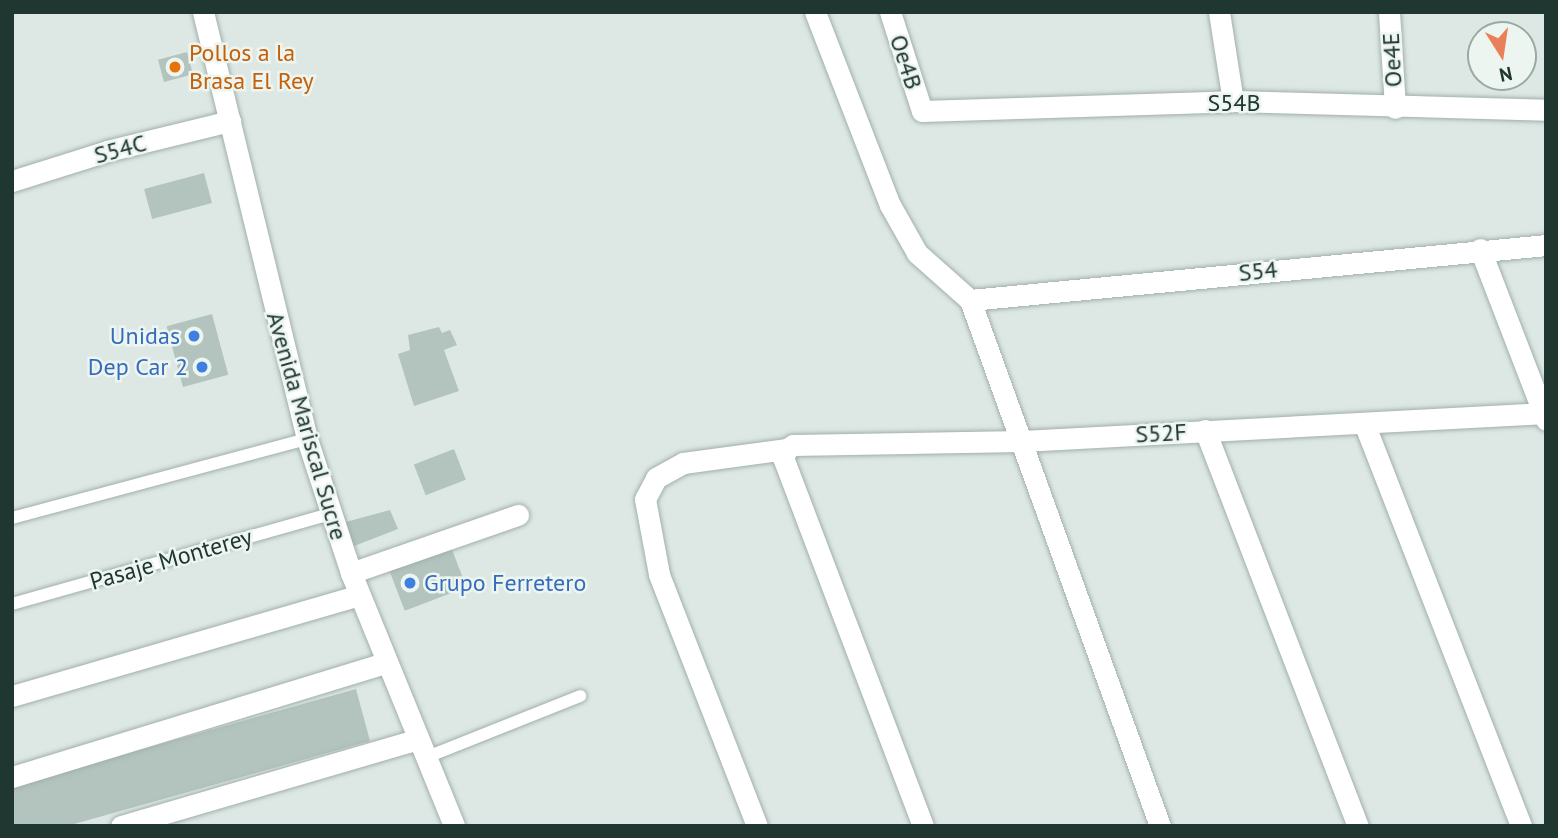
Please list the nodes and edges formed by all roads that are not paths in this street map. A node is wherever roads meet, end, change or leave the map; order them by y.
1 (203, 12) edge
2 (815, 12) edge
3 (890, 12) edge
4 (1219, 12) edge
5 (1389, 12) edge
6 (1233, 101) junction
7 (1395, 107) junction
8 (1546, 110) edge
9 (922, 111) joint
10 (230, 121) junction
11 (12, 181) edge
12 (1546, 246) edge
13 (1480, 249) junction
14 (970, 300) junction
15 (1545, 415) edge
16 (1364, 423) junction
17 (1205, 430) junction
18 (307, 439) junction
19 (1023, 441) junction
20 (785, 453) junction
21 (331, 514) junction
22 (519, 515) dead end
23 (12, 518) edge
24 (351, 573) junction
25 (360, 595) junction
26 (12, 604) edge
27 (387, 662) junction
28 (12, 696) edge
29 (580, 696) dead end
30 (423, 748) junction
31 (12, 777) edge
32 (121, 826) edge
33 (454, 826) edge
34 (757, 826) edge
35 (923, 826) edge
36 (1160, 826) edge
37 (1358, 826) edge
38 (1521, 826) edge

1 - 10 street, Avenida Mariscal Sucre
2 - 14 street
3 - 9 street, Oe4B
4 - 6 street
5 - 7 street, Oe4E
6 - 7 street, S54B
6 - 9 street, S54B
7 - 8 street, S54B
10 - 11 street, S54C
10 - 18 street, Avenida Mariscal Sucre
12 - 13 street, S54
13 - 14 street, S54
13 - 15 street
14 - 19 street
15 - 16 street, S52F
16 - 17 street, S52F
16 - 38 street
17 - 19 street, S52F
17 - 37 street
18 - 21 street, Avenida Mariscal Sucre
18 - 23 lane
19 - 20 street, S52F
19 - 36 street
20 - 34 street, S52F
20 - 35 street
21 - 24 street, Avenida Mariscal Sucre
21 - 26 lane, Pasaje Monterey
22 - 24 street
24 - 25 street, Avenida Mariscal Sucre
25 - 27 street, Avenida Mariscal Sucre
25 - 28 street
27 - 30 street, Avenida Mariscal Sucre
27 - 31 street
29 - 30 lane
30 - 32 street
30 - 33 street, Avenida Mariscal Sucre

